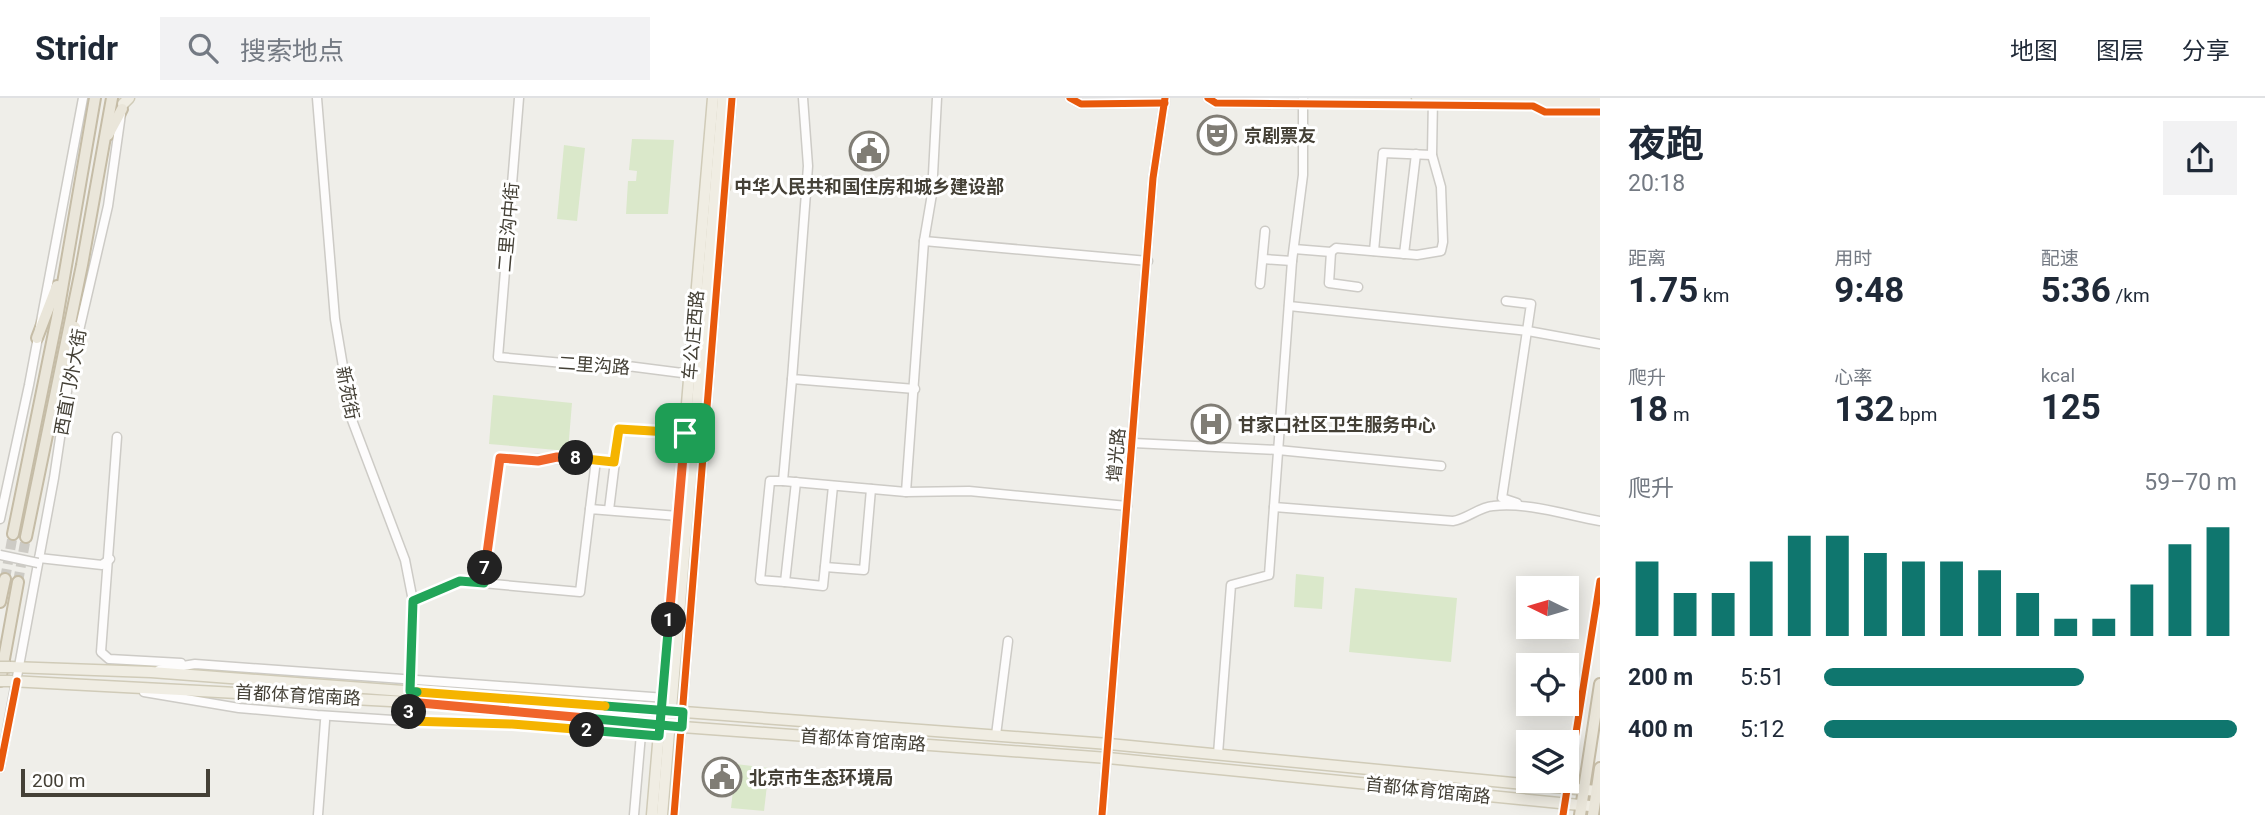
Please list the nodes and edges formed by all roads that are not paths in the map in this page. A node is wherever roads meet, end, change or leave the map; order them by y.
1 (83, 98) edge
2 (95, 98) edge
3 (112, 98) edge
4 (317, 98) edge
5 (519, 98) edge
6 (713, 98) edge
7 (723, 98) edge
8 (732, 98) edge
9 (803, 98) edge
10 (1070, 98) edge
11 (1208, 98) edge
12 (1417, 98) edge
13 (1433, 98) edge
14 (1531, 98) edge
15 (1600, 98) edge
16 (937, 99) edge
17 (1165, 100) edge
18 (1303, 101) edge
19 (125, 102) edge
20 (1600, 107) edge
21 (103, 144) junction
22 (1416, 154) junction
23 (1432, 155) junction
24 (725, 187) junction
25 (715, 206) junction
26 (1265, 232) dead end
27 (924, 241) junction
28 (1294, 248) junction
29 (1374, 251) junction
30 (1331, 252) junction
31 (1404, 254) junction
32 (1263, 259) junction
33 (67, 261) junction
34 (1148, 261) junction
35 (1292, 261) junction
36 (82, 265) junction
37 (1260, 284) dead end
38 (1358, 287) dead end
39 (1506, 301) dead end
40 (1289, 306) junction
41 (1528, 331) junction
42 (37, 338) junction
43 (1600, 344) edge
44 (498, 357) joint
45 (71, 363) junction
46 (690, 374) junction
47 (792, 379) junction
48 (915, 389) junction
49 (685, 433) junction
50 (117, 437) dead end
51 (1133, 443) junction
52 (1278, 450) junction
53 (596, 460) junction
54 (614, 462) junction
55 (1441, 466) dead end
56 (783, 481) junction
57 (796, 482) junction
58 (833, 485) junction
59 (871, 489) junction
60 (906, 492) junction
61 (1527, 505) dead end
62 (1127, 506) junction
63 (1274, 507) junction
64 (590, 509) junction
65 (609, 510) junction
66 (678, 516) junction
67 (0, 519) edge
68 (1600, 521) edge
69 (13, 534) tunnel mouth
70 (26, 537) tunnel mouth
71 (0, 555) edge
72 (110, 559) junction
73 (38, 560) junction
74 (825, 567) junction
75 (5, 579) tunnel mouth
76 (18, 582) tunnel mouth
77 (785, 582) junction
78 (484, 583) junction
79 (413, 601) junction
80 (0, 602) edge
81 (1008, 641) dead end
82 (195, 664) junction
83 (10, 667) edge
84 (150, 672) junction
85 (7, 681) edge
86 (1600, 684) edge
87 (131, 689) junction
88 (410, 691) junction
89 (667, 698) junction
90 (666, 711) junction
91 (683, 712) junction
92 (325, 721) dead end
93 (408, 721) junction
94 (682, 727) junction
95 (664, 731) junction
96 (641, 734) junction
97 (996, 735) junction
98 (1109, 744) junction
99 (1218, 754) junction
100 (1108, 758) junction
101 (0, 768) edge
102 (1600, 768) edge
103 (1584, 789) junction
104 (1597, 791) junction
105 (1581, 810) edge
106 (1594, 811) edge
107 (318, 815) edge
108 (634, 815) edge
109 (652, 815) edge
110 (662, 815) edge
111 (674, 815) edge
112 (1102, 815) edge

1 - 42 street
2 - 33 highway, 西直门外大街
3 - 21 highway, 西直门外大街
4 - 79 street, 新苑街
5 - 44 street, 二里沟中街
6 - 46 main road, 车公庄西路
7 - 25 main road, 车公庄西路
8 - 24 street
9 - 47 street
10 - 17 street
11 - 18 street
12 - 13 main road
13 - 14 main road
13 - 23 street
14 - 15 main road
14 - 20 main road
16 - 27 street
17 - 34 street, 增光路
18 - 28 street
19 - 21 highway
19 - 45 street, 西直门外大街
21 - 36 highway, 西直门外大街
22 - 23 street
22 - 29 street
22 - 31 street
23 - 31 street
24 - 25 main road
24 - 91 street
25 - 89 main road, 车公庄西路
26 - 32 street
27 - 34 street
27 - 48 street
28 - 30 street
28 - 35 street
29 - 30 street
29 - 31 street
30 - 38 street
32 - 35 street
32 - 37 street
33 - 42 highway
33 - 69 highway, 西直门外大街
34 - 51 street, 增光路
35 - 40 street
36 - 45 highway
36 - 70 highway, 西直门外大街
39 - 41 street
40 - 41 street
40 - 52 street
41 - 43 street
41 - 61 street
42 - 67 street
44 - 46 street, 二里沟路
45 - 73 street, 西直门外大街
46 - 49 main road, 车公庄西路
47 - 48 street
47 - 56 street
48 - 60 street
49 - 54 street
49 - 66 main road, 车公庄西路
50 - 72 street
51 - 52 street
51 - 62 street, 增光路
52 - 55 street
52 - 63 street
53 - 54 street
53 - 64 street
53 - 78 street
54 - 65 street
56 - 57 street
56 - 77 street
57 - 58 street
57 - 77 street
58 - 59 street
58 - 74 street
59 - 60 street
59 - 74 street
60 - 62 street
62 - 98 street, 增光路
63 - 68 street
63 - 99 street
64 - 65 street
64 - 78 street
65 - 66 street
66 - 89 main road, 车公庄西路
71 - 73 street, bridge
72 - 73 street
72 - 82 street
73 - 83 street, 西直门外大街
74 - 77 street
75 - 80 highway
76 - 85 highway
78 - 79 street
79 - 88 street, 新苑街
81 - 97 street
82 - 84 street, 首都体育馆南路
82 - 88 street, 首都体育馆南路
83 - 84 main road, 首都体育馆南路
83 - 85 street, 西直门外大街
84 - 88 main road, 首都体育馆南路
85 - 87 main road, 首都体育馆南路
85 - 101 street, 西直门外大街
86 - 103 highway
87 - 88 main road, 首都体育馆南路
87 - 93 street, 首都体育馆南路
88 - 89 street, 首都体育馆南路
88 - 90 main road, 首都体育馆南路
88 - 93 street, 新苑街
88 - 95 main road, 首都体育馆南路
89 - 90 main road
90 - 91 main road, 首都体育馆南路
90 - 95 main road
91 - 94 street
91 - 97 main road, 首都体育馆南路
92 - 107 street
93 - 96 street, 首都体育馆南路
94 - 95 main road, 首都体育馆南路
94 - 100 main road, 首都体育馆南路
94 - 111 street
95 - 96 street, 首都体育馆南路
95 - 109 main road
95 - 110 main road
96 - 108 street
97 - 98 main road, 首都体育馆南路
98 - 99 main road, 首都体育馆南路
98 - 100 street, 增光路
99 - 103 main road, 首都体育馆南路
100 - 105 main road, 首都体育馆南路
100 - 112 street, 增光路
102 - 104 highway
103 - 104 main road, 首都体育馆南路
103 - 105 highway
104 - 106 highway
105 - 106 main road, 首都体育馆南路

